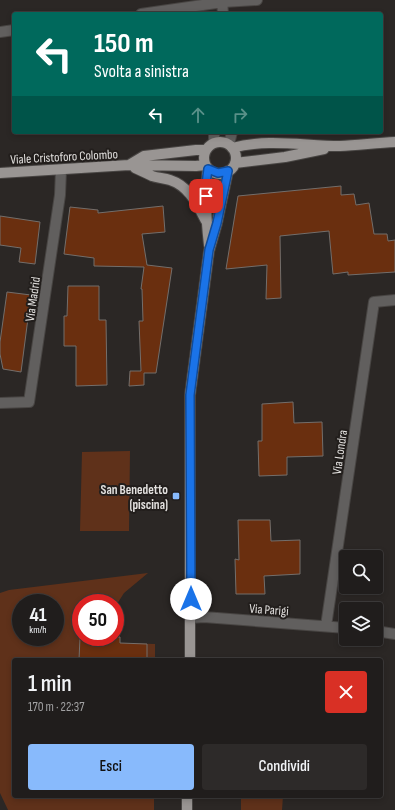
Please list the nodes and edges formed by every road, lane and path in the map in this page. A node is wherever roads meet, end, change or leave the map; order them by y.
1 (257, 0) edge
2 (222, 1) edge
3 (153, 12) edge
4 (223, 12) edge
5 (12, 30) edge
6 (0, 32) edge
7 (213, 134) edge
8 (232, 134) edge
9 (395, 142) edge
10 (210, 146) junction
11 (230, 146) junction
12 (340, 146) junction
13 (129, 165) junction
14 (207, 167) junction
15 (231, 167) junction
16 (61, 170) junction
17 (0, 173) edge
18 (206, 221) junction
19 (209, 250) junction
20 (395, 300) edge
21 (0, 403) edge
22 (190, 618) junction
23 (326, 626) junction
24 (339, 627) edge
25 (383, 633) edge
26 (395, 634) edge
27 (190, 658) edge
28 (186, 798) edge
29 (187, 810) edge

1 - 2 street
2 - 3 street
2 - 4 street
5 - 6 street
7 - 10 street
8 - 11 street
9 - 12 main road
10 - 11 main road
10 - 13 main road, Viale Cristoforo Colombo
10 - 14 main road
11 - 12 main road
11 - 15 main road
12 - 15 main road
13 - 14 main road, Viale Cristoforo Colombo
13 - 16 main road, Viale Cristoforo Colombo
13 - 18 main road, Viale Cristoforo Colombo
14 - 15 main road
14 - 18 main road
15 - 19 main road
16 - 17 main road, Viale Cristoforo Colombo
16 - 21 street, Via Madrid
18 - 19 main road
19 - 22 main road
20 - 23 street, Via Londra
22 - 23 street, Via Parigi
22 - 27 main road
23 - 24 street, Via Parigi
25 - 26 street
28 - 29 main road

